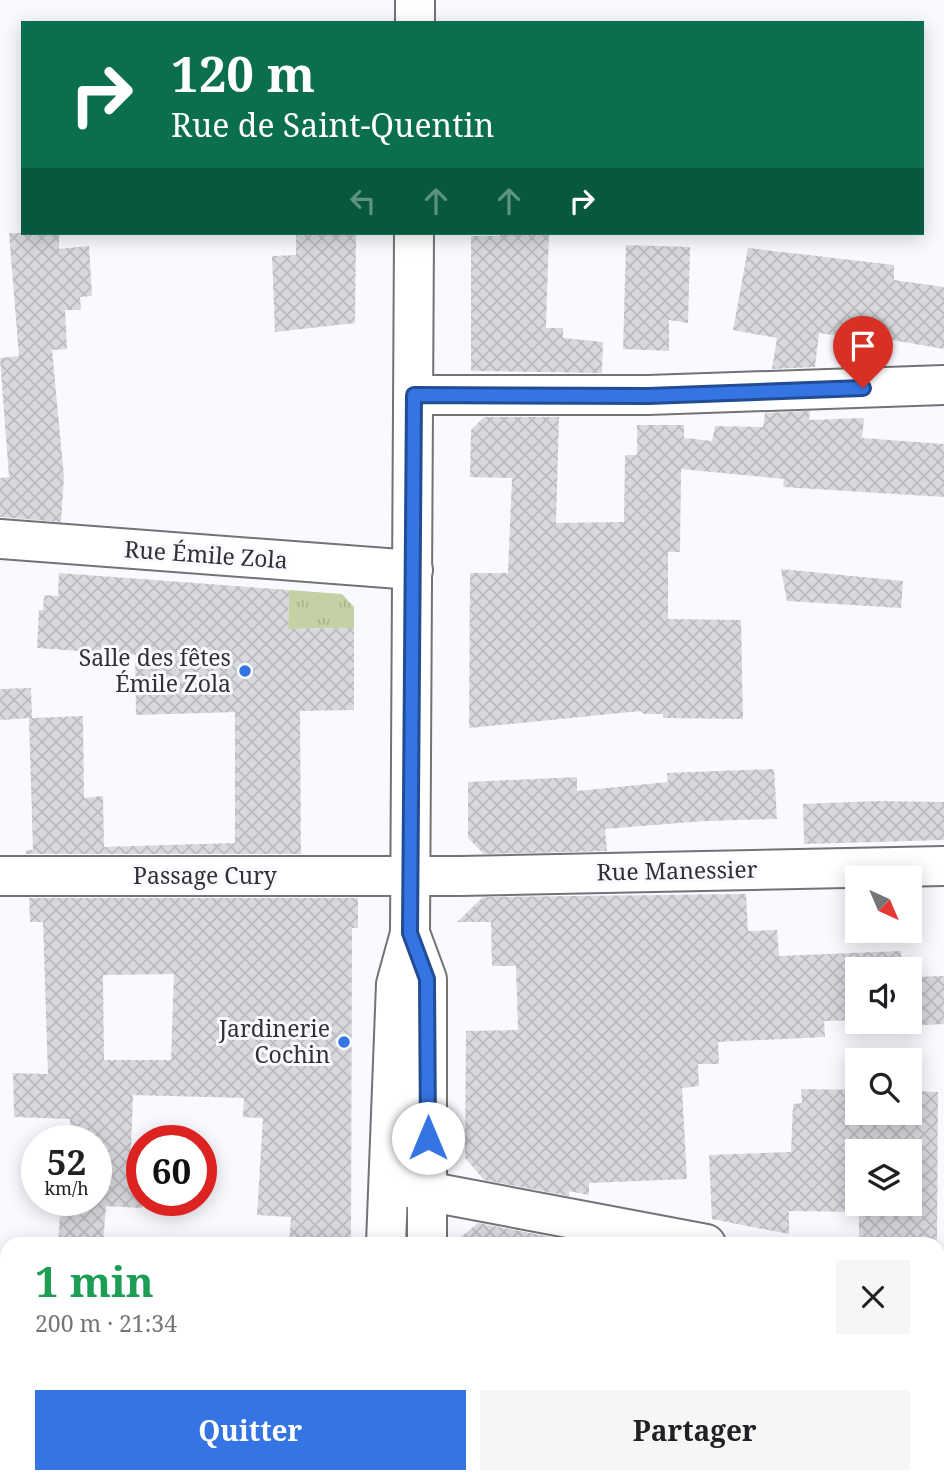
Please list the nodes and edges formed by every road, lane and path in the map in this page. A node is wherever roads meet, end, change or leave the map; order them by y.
1 (415, 0) edge
2 (415, 21) edge
3 (414, 235) edge
4 (944, 385) edge
5 (414, 395) junction
6 (0, 539) edge
7 (413, 570) junction
8 (944, 866) edge
9 (0, 876) edge
10 (411, 876) junction
11 (410, 933) junction
12 (388, 1184) junction
13 (428, 1191) junction
14 (386, 1237) edge
15 (426, 1237) edge
16 (669, 1237) edge

1 - 2 street
3 - 5 street
4 - 5 street
5 - 7 street
6 - 7 street, Rue Émile Zola
7 - 10 street
8 - 10 street, Rue Manessier
9 - 10 street, Passage Cury
10 - 11 street
11 - 12 street
11 - 13 street
12 - 13 street
12 - 14 street
13 - 15 street
13 - 16 street

